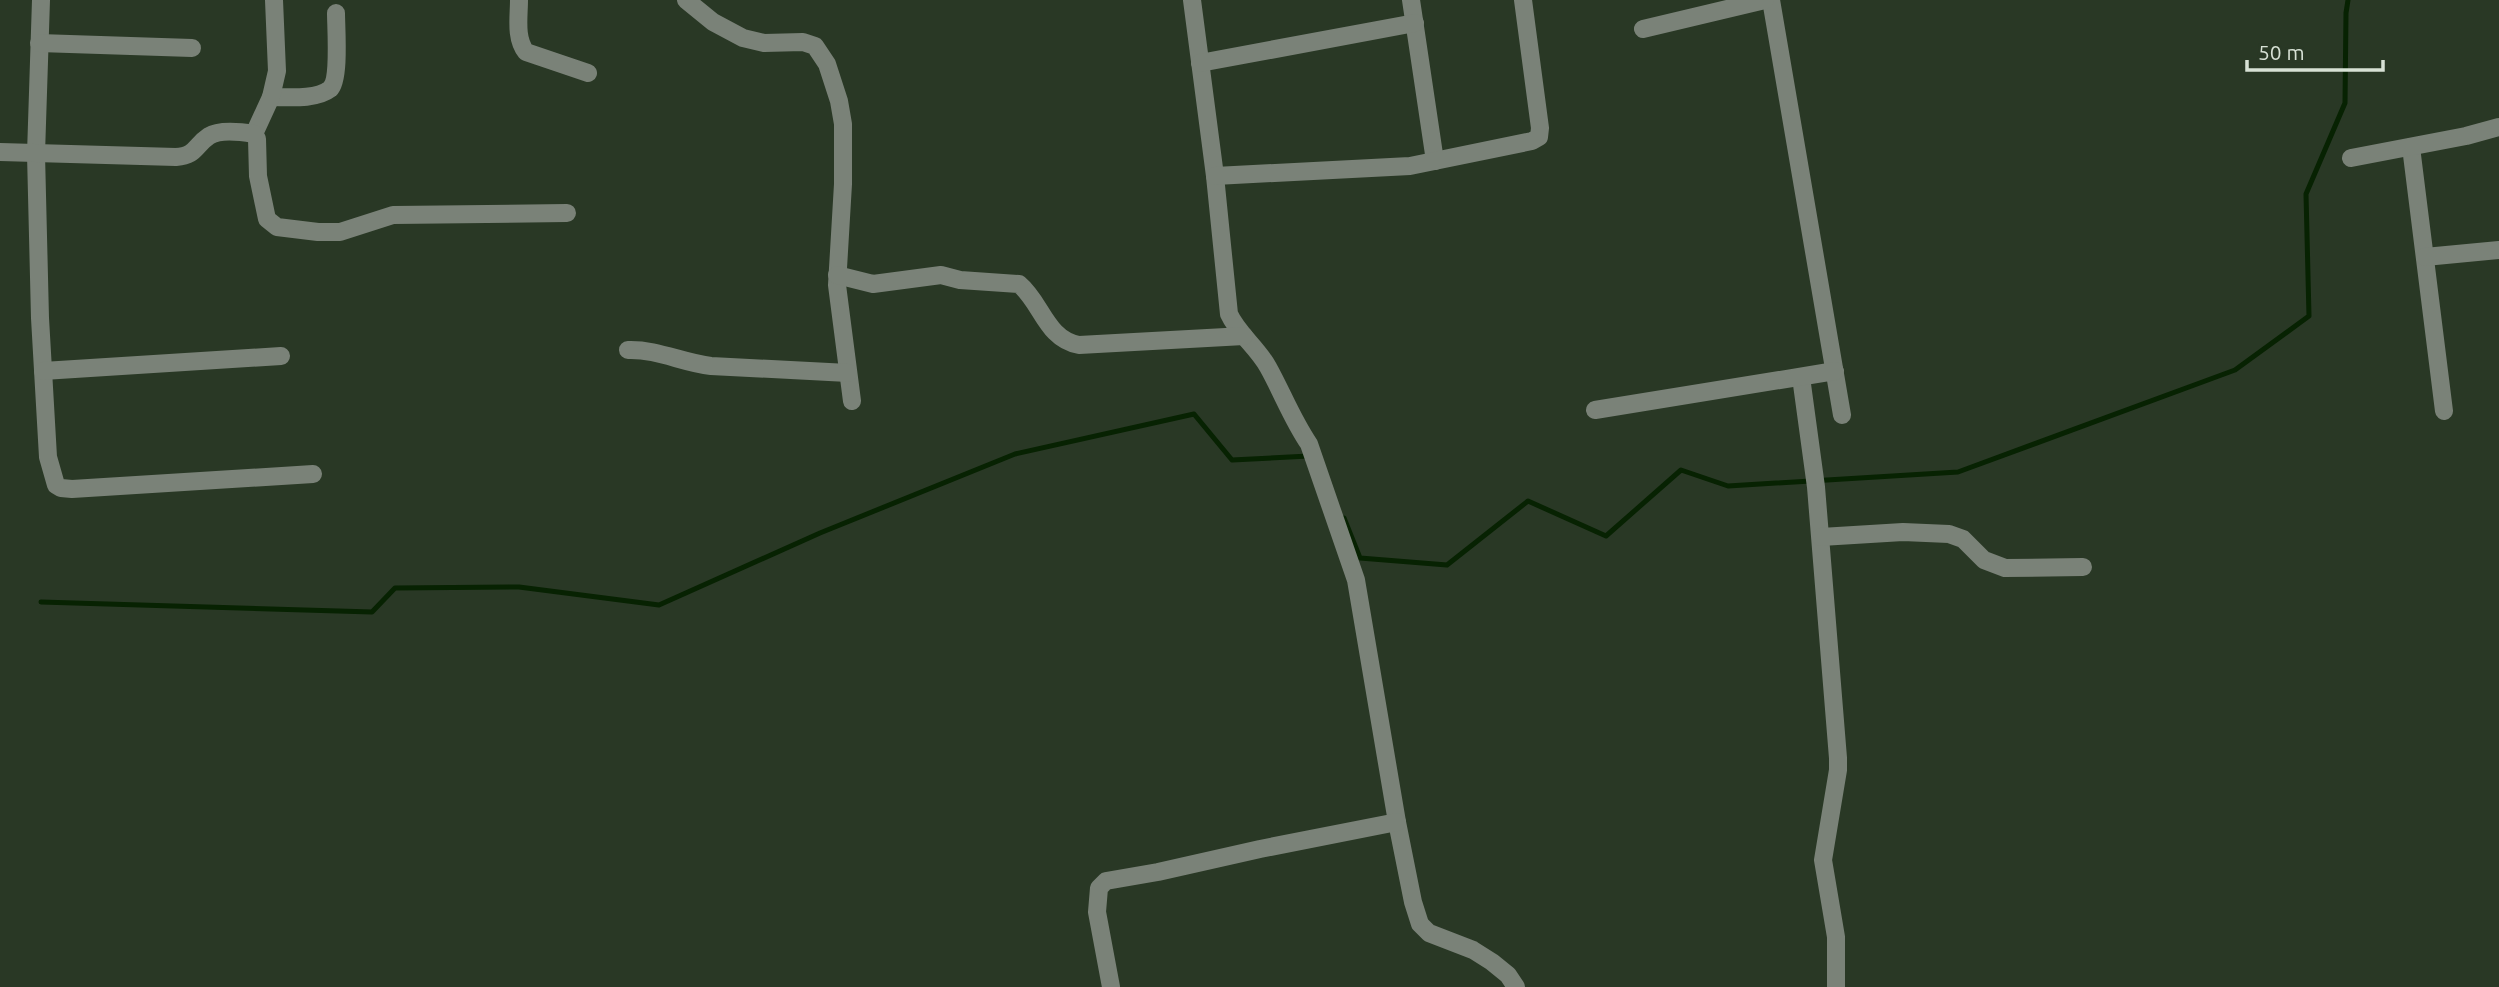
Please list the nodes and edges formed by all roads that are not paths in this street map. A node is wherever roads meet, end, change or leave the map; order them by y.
1 (41, 0) edge
2 (274, 0) edge
3 (519, 0) edge
4 (686, 0) edge
5 (1192, 0) edge
6 (1411, 0) edge
7 (1523, 0) edge
8 (1765, 0) edge
9 (1771, 0) edge
10 (336, 13) dead end
11 (1415, 23) junction
12 (1643, 29) dead end
13 (39, 43) junction
14 (192, 48) dead end
15 (1200, 63) junction
16 (588, 73) dead end
17 (271, 97) junction
18 (2499, 127) edge
19 (254, 134) junction
20 (2411, 147) junction
21 (0, 152) edge
22 (36, 153) junction
23 (2351, 158) dead end
24 (1436, 161) junction
25 (1215, 176) junction
26 (567, 213) dead end
27 (2499, 250) edge
28 (2425, 257) junction
29 (837, 275) junction
30 (1244, 336) junction
31 (628, 350) dead end
32 (281, 356) dead end
33 (43, 370) junction
34 (1835, 371) junction
35 (848, 373) junction
36 (1801, 377) junction
37 (852, 401) dead end
38 (1595, 410) dead end
39 (2444, 411) dead end
40 (1842, 415) dead end
41 (313, 474) dead end
42 (1821, 537) junction
43 (2083, 567) dead end
44 (1397, 822) junction
45 (1111, 987) edge
46 (1516, 987) edge
47 (1836, 987) edge

1 - 13 street
2 - 17 street
3 - 16 street
4 - 29 street
5 - 15 street
6 - 11 street
7 - 24 street
8 - 12 street
9 - 34 street
10 - 17 street
11 - 15 street
11 - 24 street
13 - 14 street
13 - 22 street
15 - 25 street
17 - 19 street
18 - 20 street
19 - 22 street
19 - 26 street
20 - 23 street
20 - 28 street
21 - 22 street
22 - 33 street
24 - 25 street
25 - 30 street
27 - 28 street
28 - 39 street
29 - 30 street
29 - 35 street
30 - 44 street
31 - 35 street
32 - 33 street
33 - 41 street
34 - 36 street
34 - 40 street
35 - 37 street
36 - 38 street
36 - 42 street
42 - 43 street
42 - 47 street
44 - 45 street
44 - 46 street

